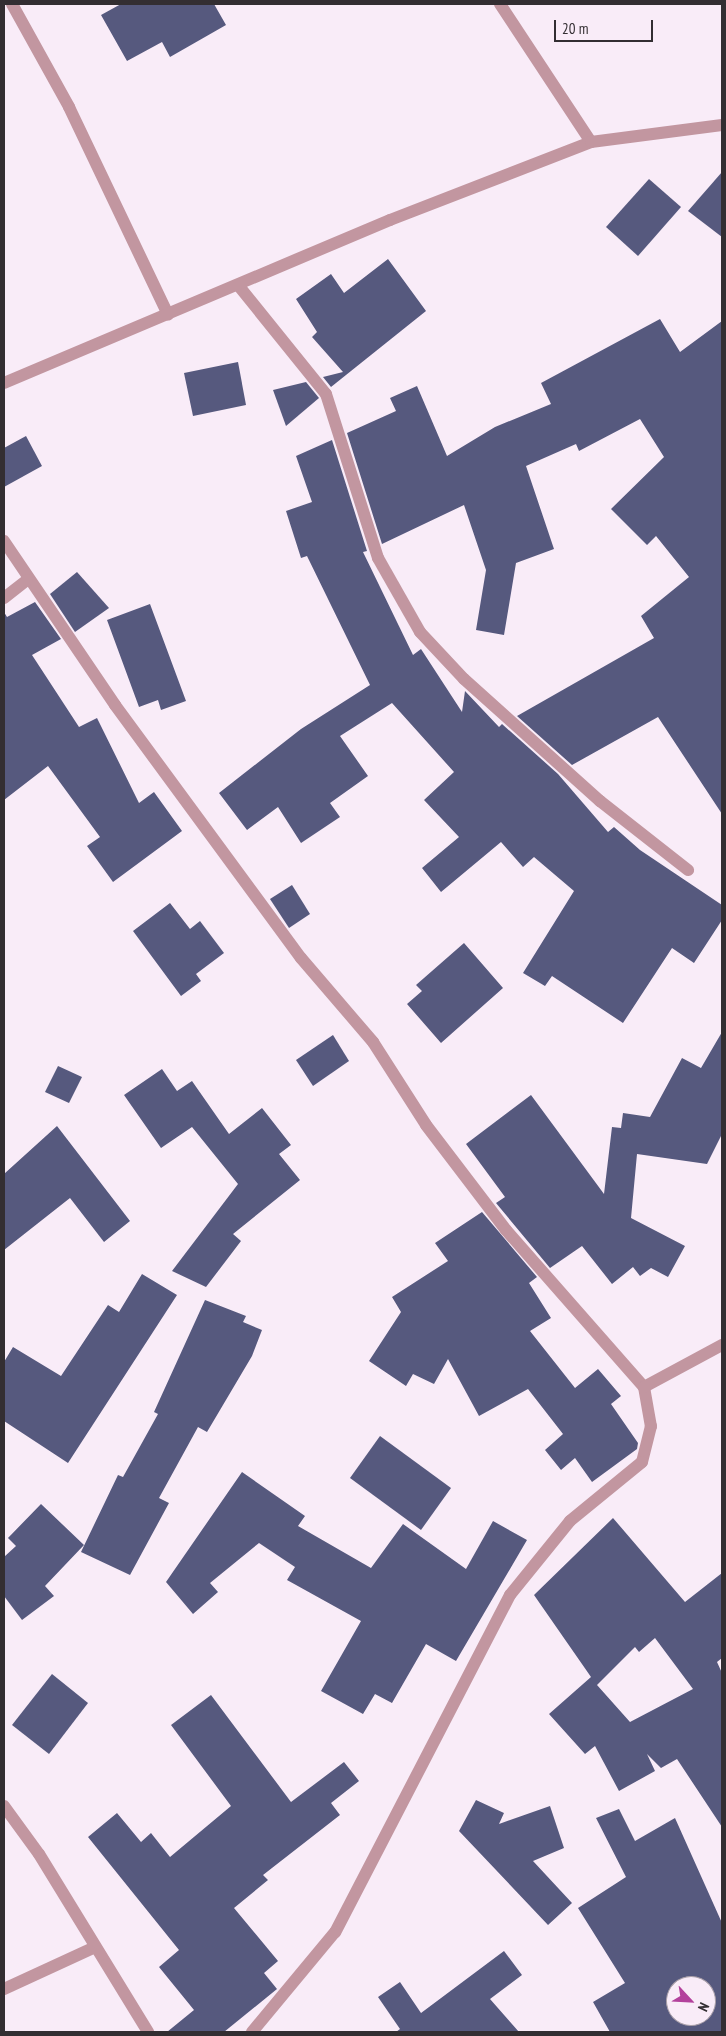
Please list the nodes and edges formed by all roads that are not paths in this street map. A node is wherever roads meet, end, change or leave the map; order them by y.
1 (12, 4) edge
2 (500, 4) edge
3 (722, 125) edge
4 (591, 142) junction
5 (238, 285) junction
6 (168, 315) junction
7 (4, 383) edge
8 (4, 541) edge
9 (27, 580) junction
10 (4, 598) edge
11 (688, 870) dead end
12 (722, 1345) edge
13 (644, 1387) junction
14 (4, 1806) edge
15 (93, 1948) junction
16 (4, 1989) edge
17 (148, 2032) edge
18 (252, 2032) edge

1 - 6 street
2 - 4 street
3 - 4 street
4 - 5 street
5 - 6 street
5 - 11 street
6 - 7 street
8 - 9 street
9 - 10 street
9 - 13 street
12 - 13 street
13 - 18 street
14 - 15 street
15 - 16 street
15 - 17 street

